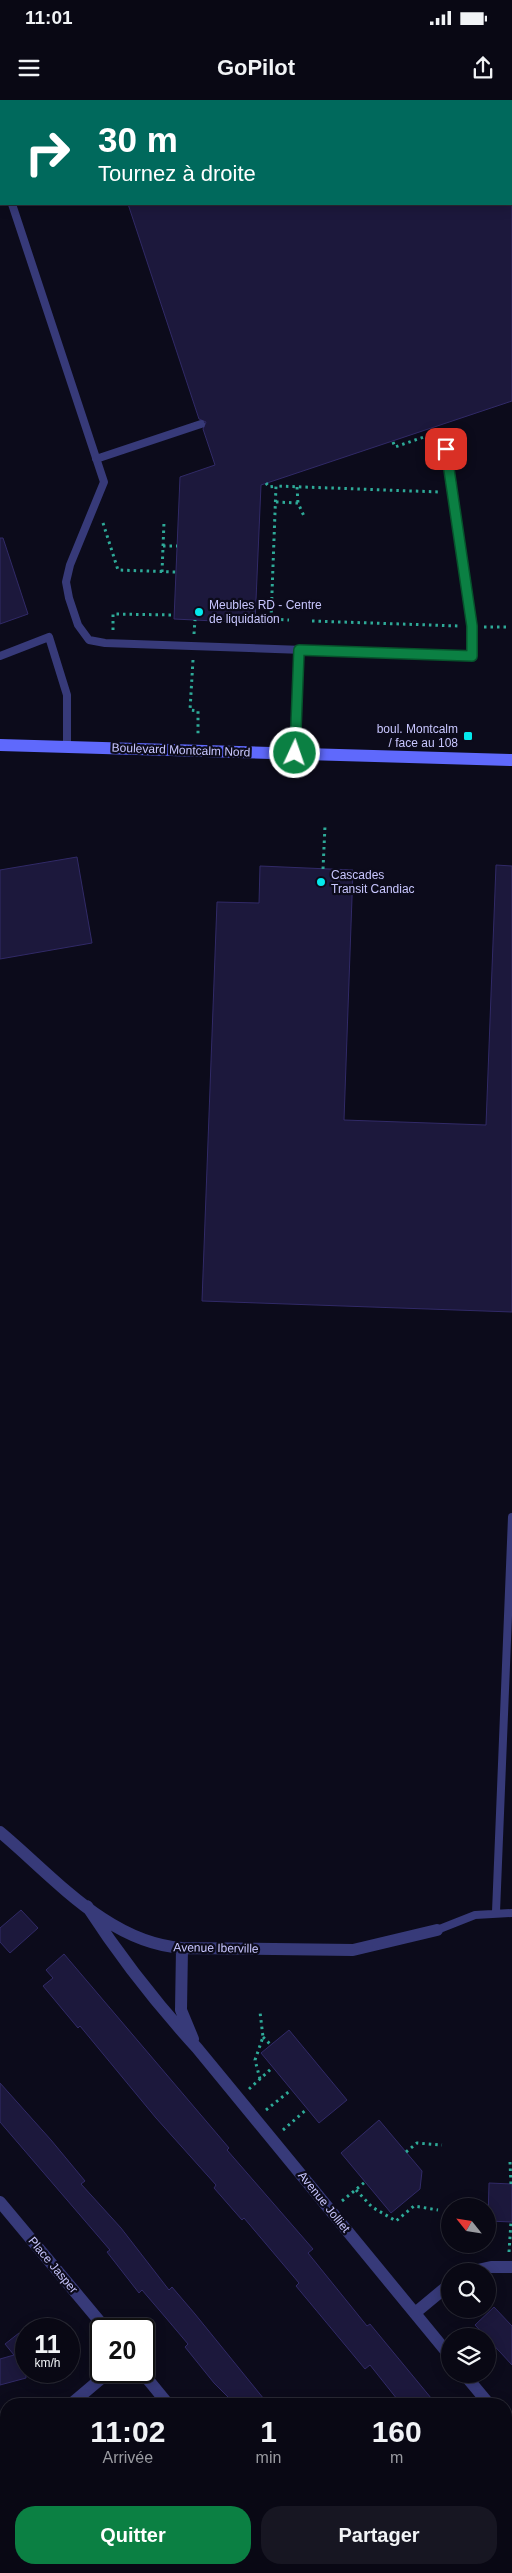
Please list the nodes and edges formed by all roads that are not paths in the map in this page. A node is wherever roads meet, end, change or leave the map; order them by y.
1 (12, 205) edge
2 (201, 424) dead end
3 (447, 446) road end
4 (96, 459) junction
5 (299, 650) junction
6 (0, 656) edge
7 (0, 744) edge
8 (67, 746) junction
9 (295, 753) junction
10 (512, 760) edge
11 (512, 1517) edge
12 (0, 1832) edge
13 (86, 1906) junction
14 (496, 1912) junction
15 (512, 1913) edge
16 (437, 1930) joint
17 (182, 1948) junction
18 (197, 2048) junction
19 (0, 2202) edge
20 (496, 2267) edge
21 (510, 2267) edge
22 (441, 2291) edge
23 (415, 2313) junction
24 (97, 2318) edge
25 (441, 2345) edge
26 (96, 2383) edge
27 (151, 2383) edge
28 (472, 2383) edge
29 (78, 2398) edge
30 (163, 2398) edge
31 (484, 2398) edge

1 - 4 lane
2 - 4 lane
3 - 5 lane
4 - 5 lane
5 - 9 lane
6 - 8 lane
7 - 8 street, Boulevard Montcalm Nord
8 - 9 street, Boulevard Montcalm Nord
9 - 10 street, Boulevard Montcalm Nord
11 - 14 lane
12 - 13 street, Avenue Iberville
13 - 17 street, Avenue Iberville
13 - 18 street, Avenue Jolliet
14 - 15 lane
14 - 16 lane
16 - 17 street, Avenue Iberville
17 - 18 street, Avenue Jolliet
18 - 23 street, Avenue Jolliet
19 - 24 street, Place Jasper
20 - 21 street
22 - 23 street
23 - 25 street, Avenue Jolliet
26 - 29 street
27 - 30 street
28 - 31 street

